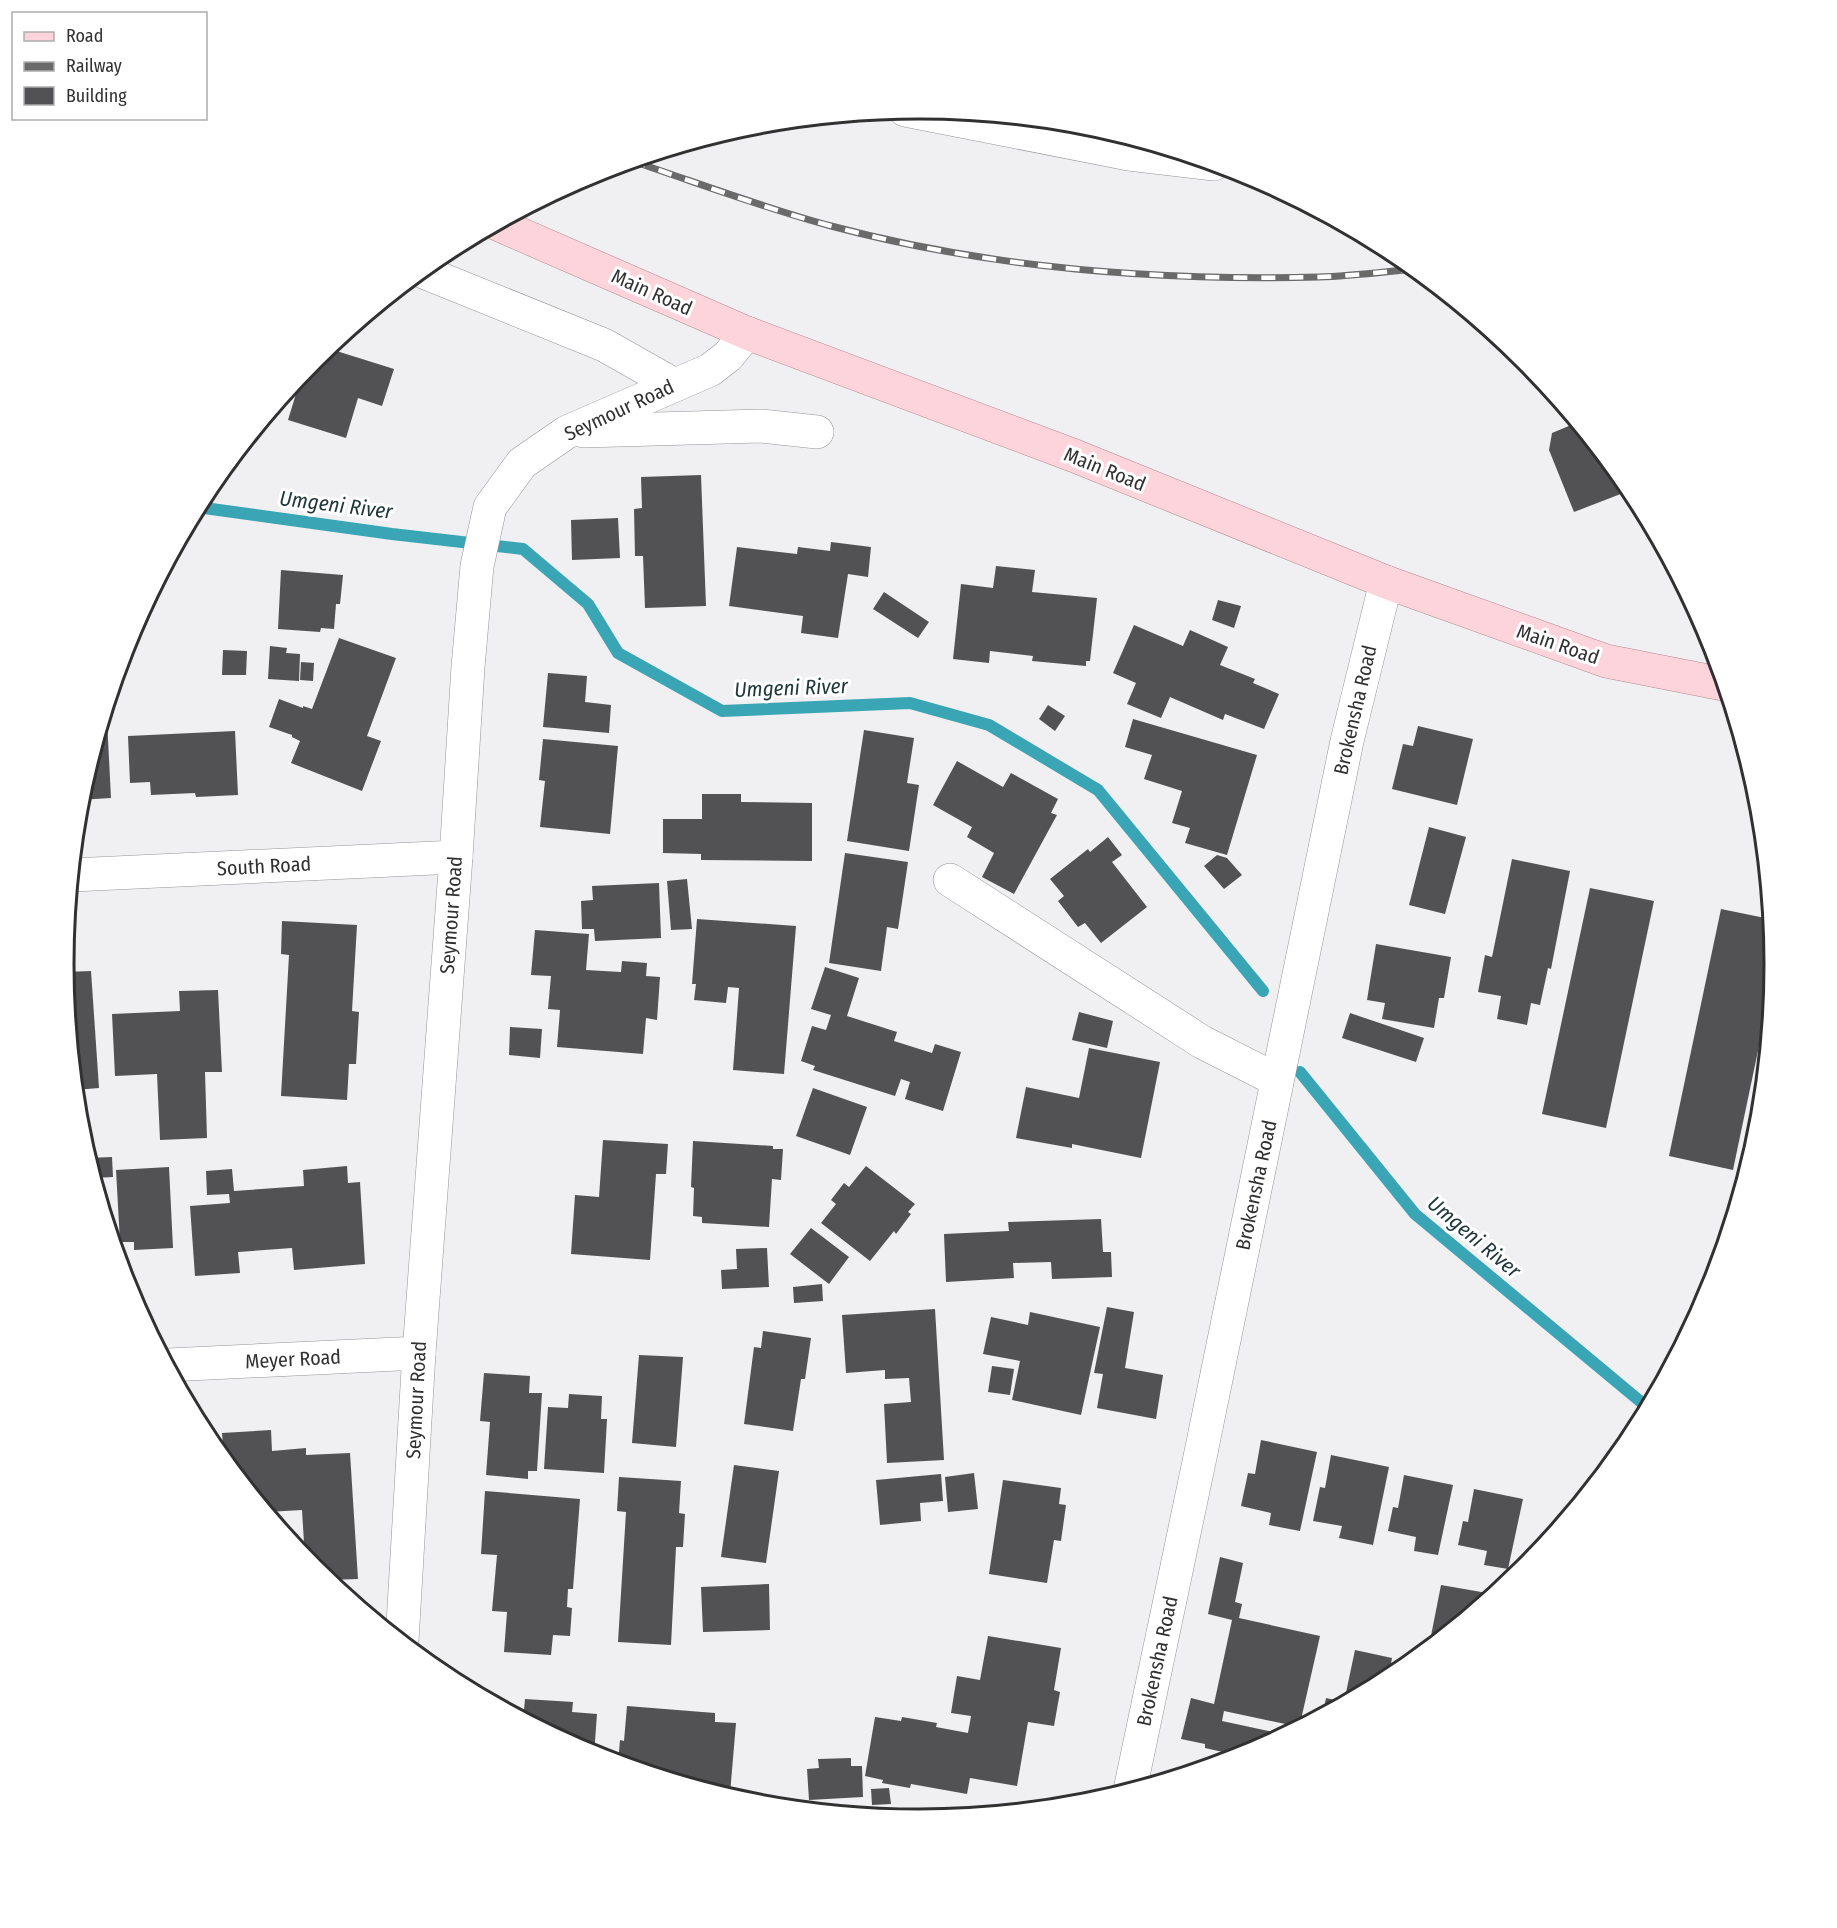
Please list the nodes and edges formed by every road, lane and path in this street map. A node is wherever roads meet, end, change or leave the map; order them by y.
1 (958, 120) edge
2 (1175, 159) edge
3 (505, 227) edge
4 (430, 275) edge
5 (747, 333) junction
6 (673, 384) junction
7 (567, 432) junction
8 (818, 432) dead end
9 (1386, 582) junction
10 (1715, 682) edge
11 (456, 857) junction
12 (79, 875) edge
13 (950, 880) dead end
14 (1277, 1080) junction
15 (419, 1353) junction
16 (175, 1365) edge
17 (402, 1633) edge
18 (1132, 1781) edge

1 - 2 street
3 - 5 main road, Main Road
4 - 6 street
5 - 6 street, Seymour Road
5 - 9 main road, Main Road
6 - 7 street, Seymour Road
7 - 8 street
7 - 11 street, Seymour Road
9 - 10 main road, Main Road
9 - 14 street, Brokensha Road
11 - 12 street, South Road
11 - 15 street, Seymour Road
13 - 14 street
14 - 18 street, Brokensha Road
15 - 16 street, Meyer Road
15 - 17 street, Seymour Road

